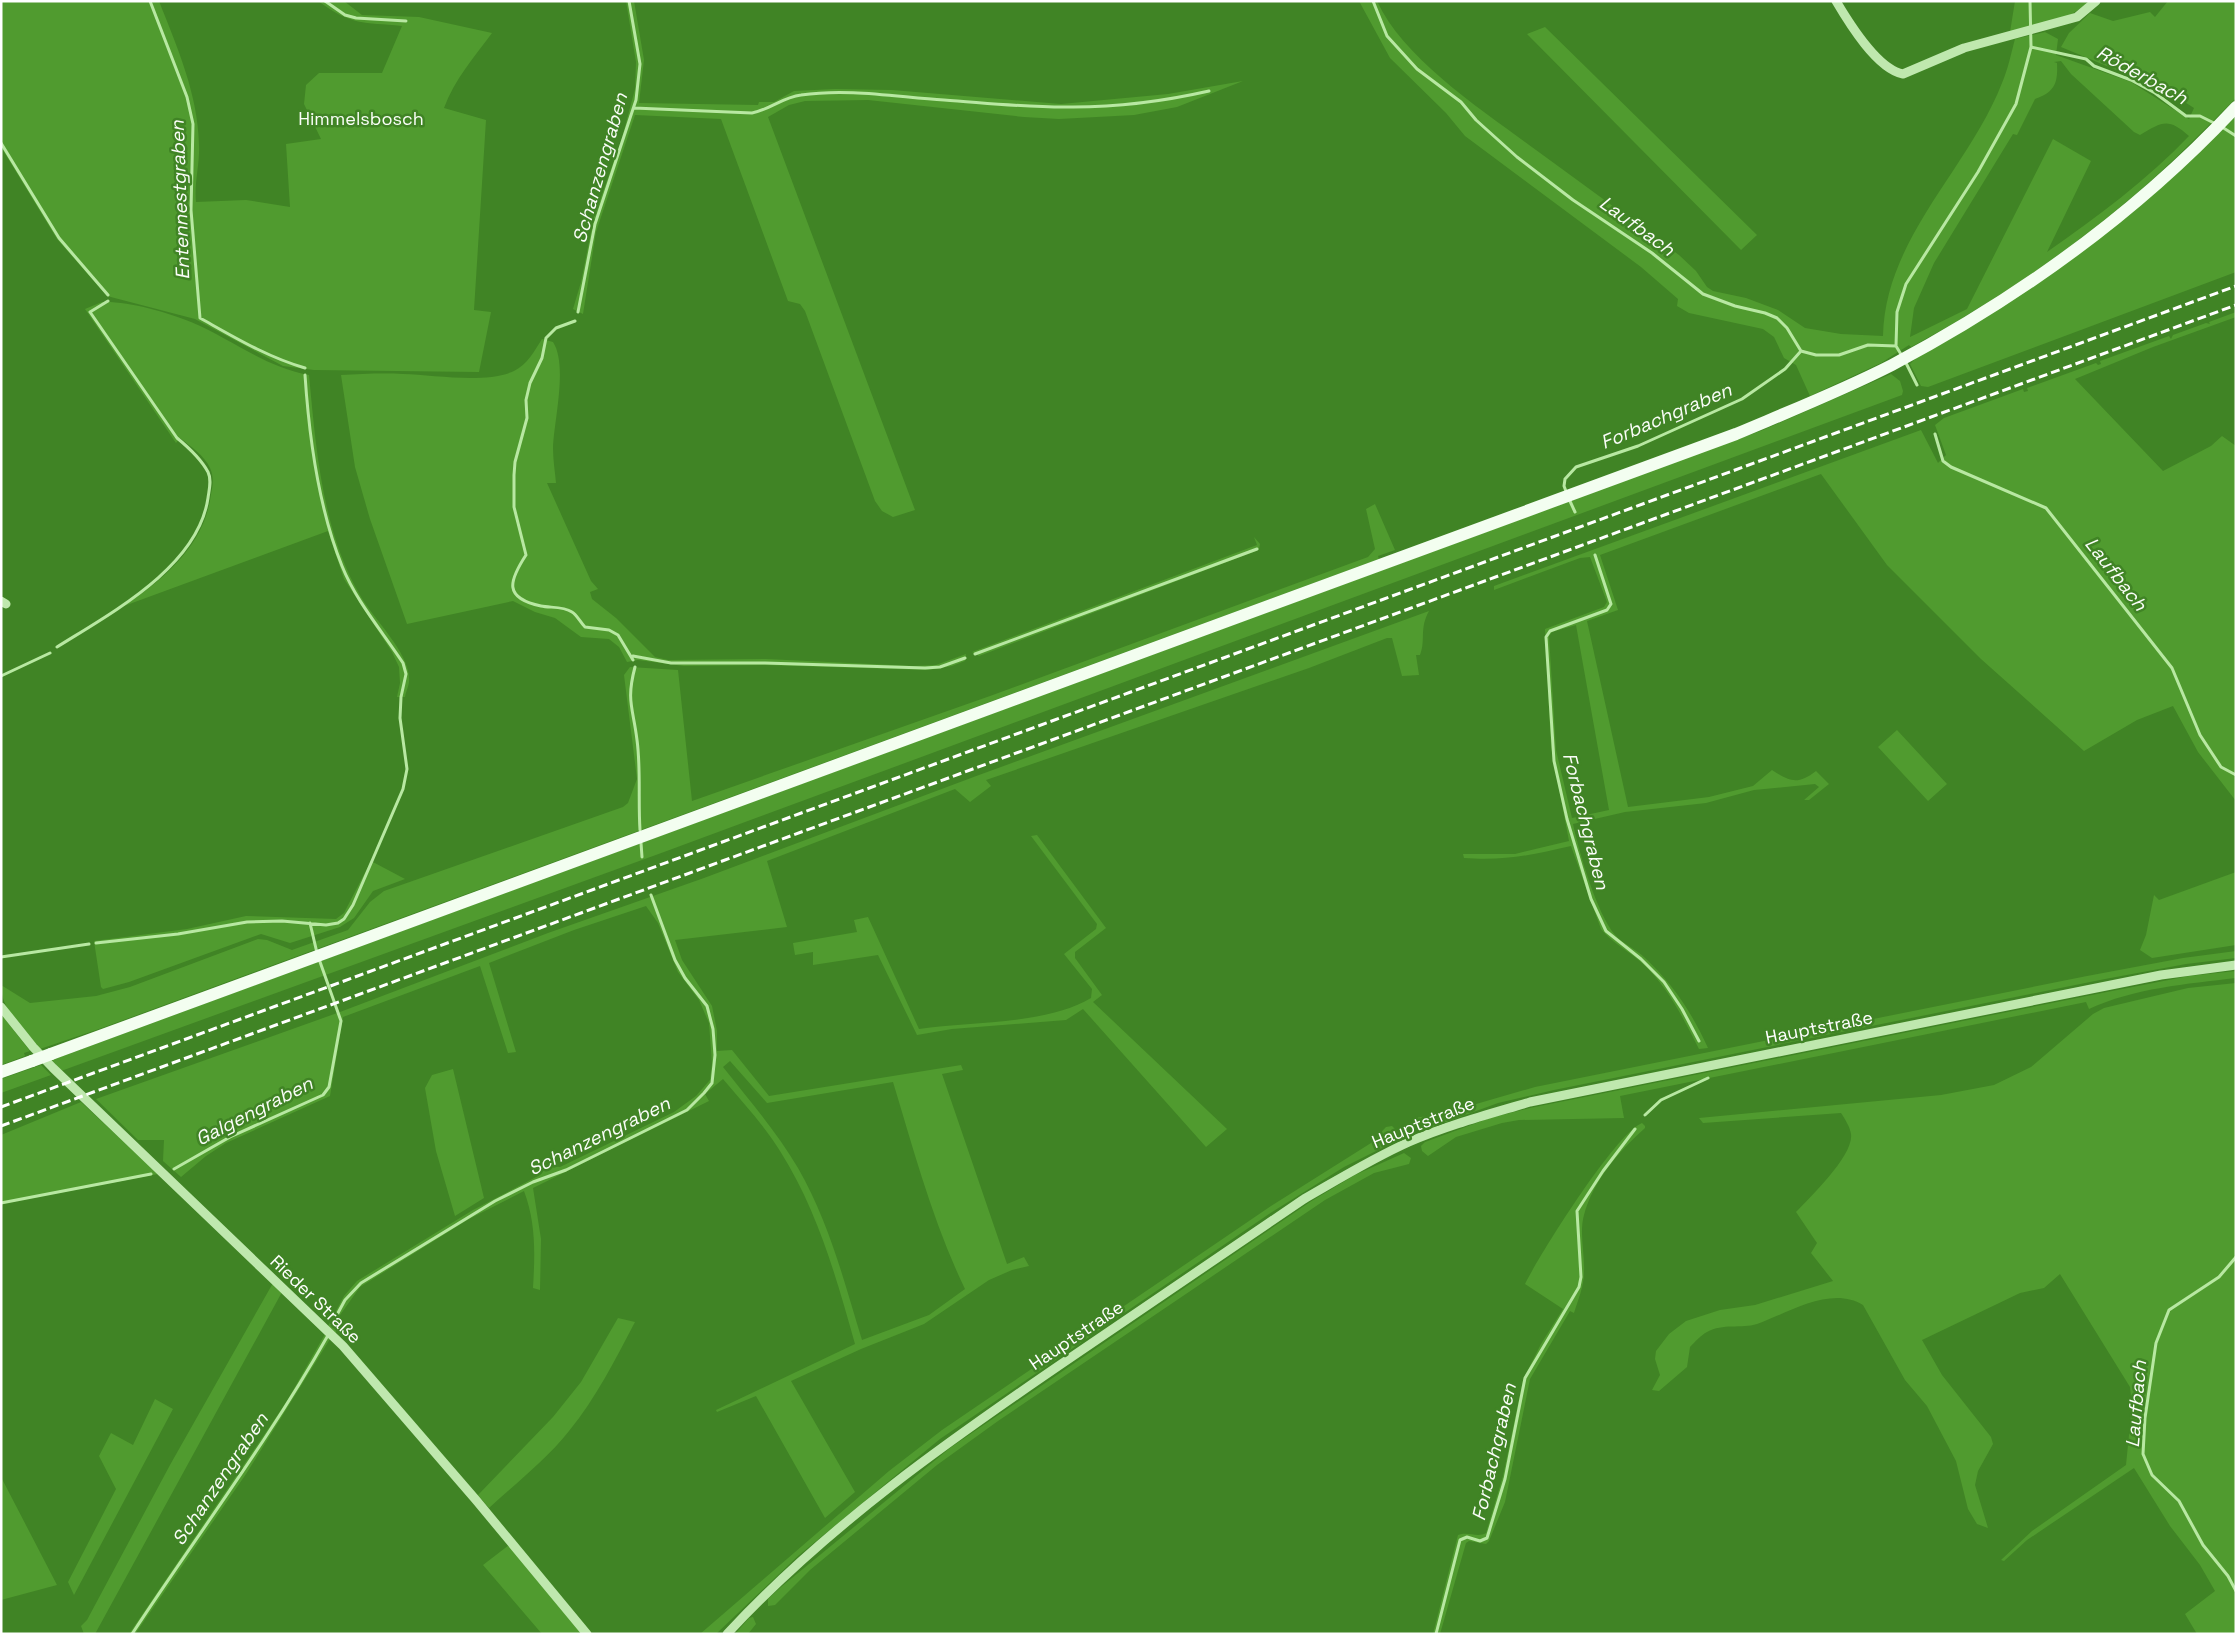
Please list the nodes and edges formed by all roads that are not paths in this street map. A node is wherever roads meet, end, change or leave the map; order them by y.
1 (1836, 1) edge
2 (2096, 1) edge
3 (2236, 107) edge
4 (2236, 965) edge
5 (1, 1007) edge
6 (1, 1072) edge
7 (588, 1634) edge
8 (727, 1634) edge

1 - 2 street
3 - 6 main road, bridge
4 - 8 street, Hauptstraße
5 - 7 street, Rieder Straße

